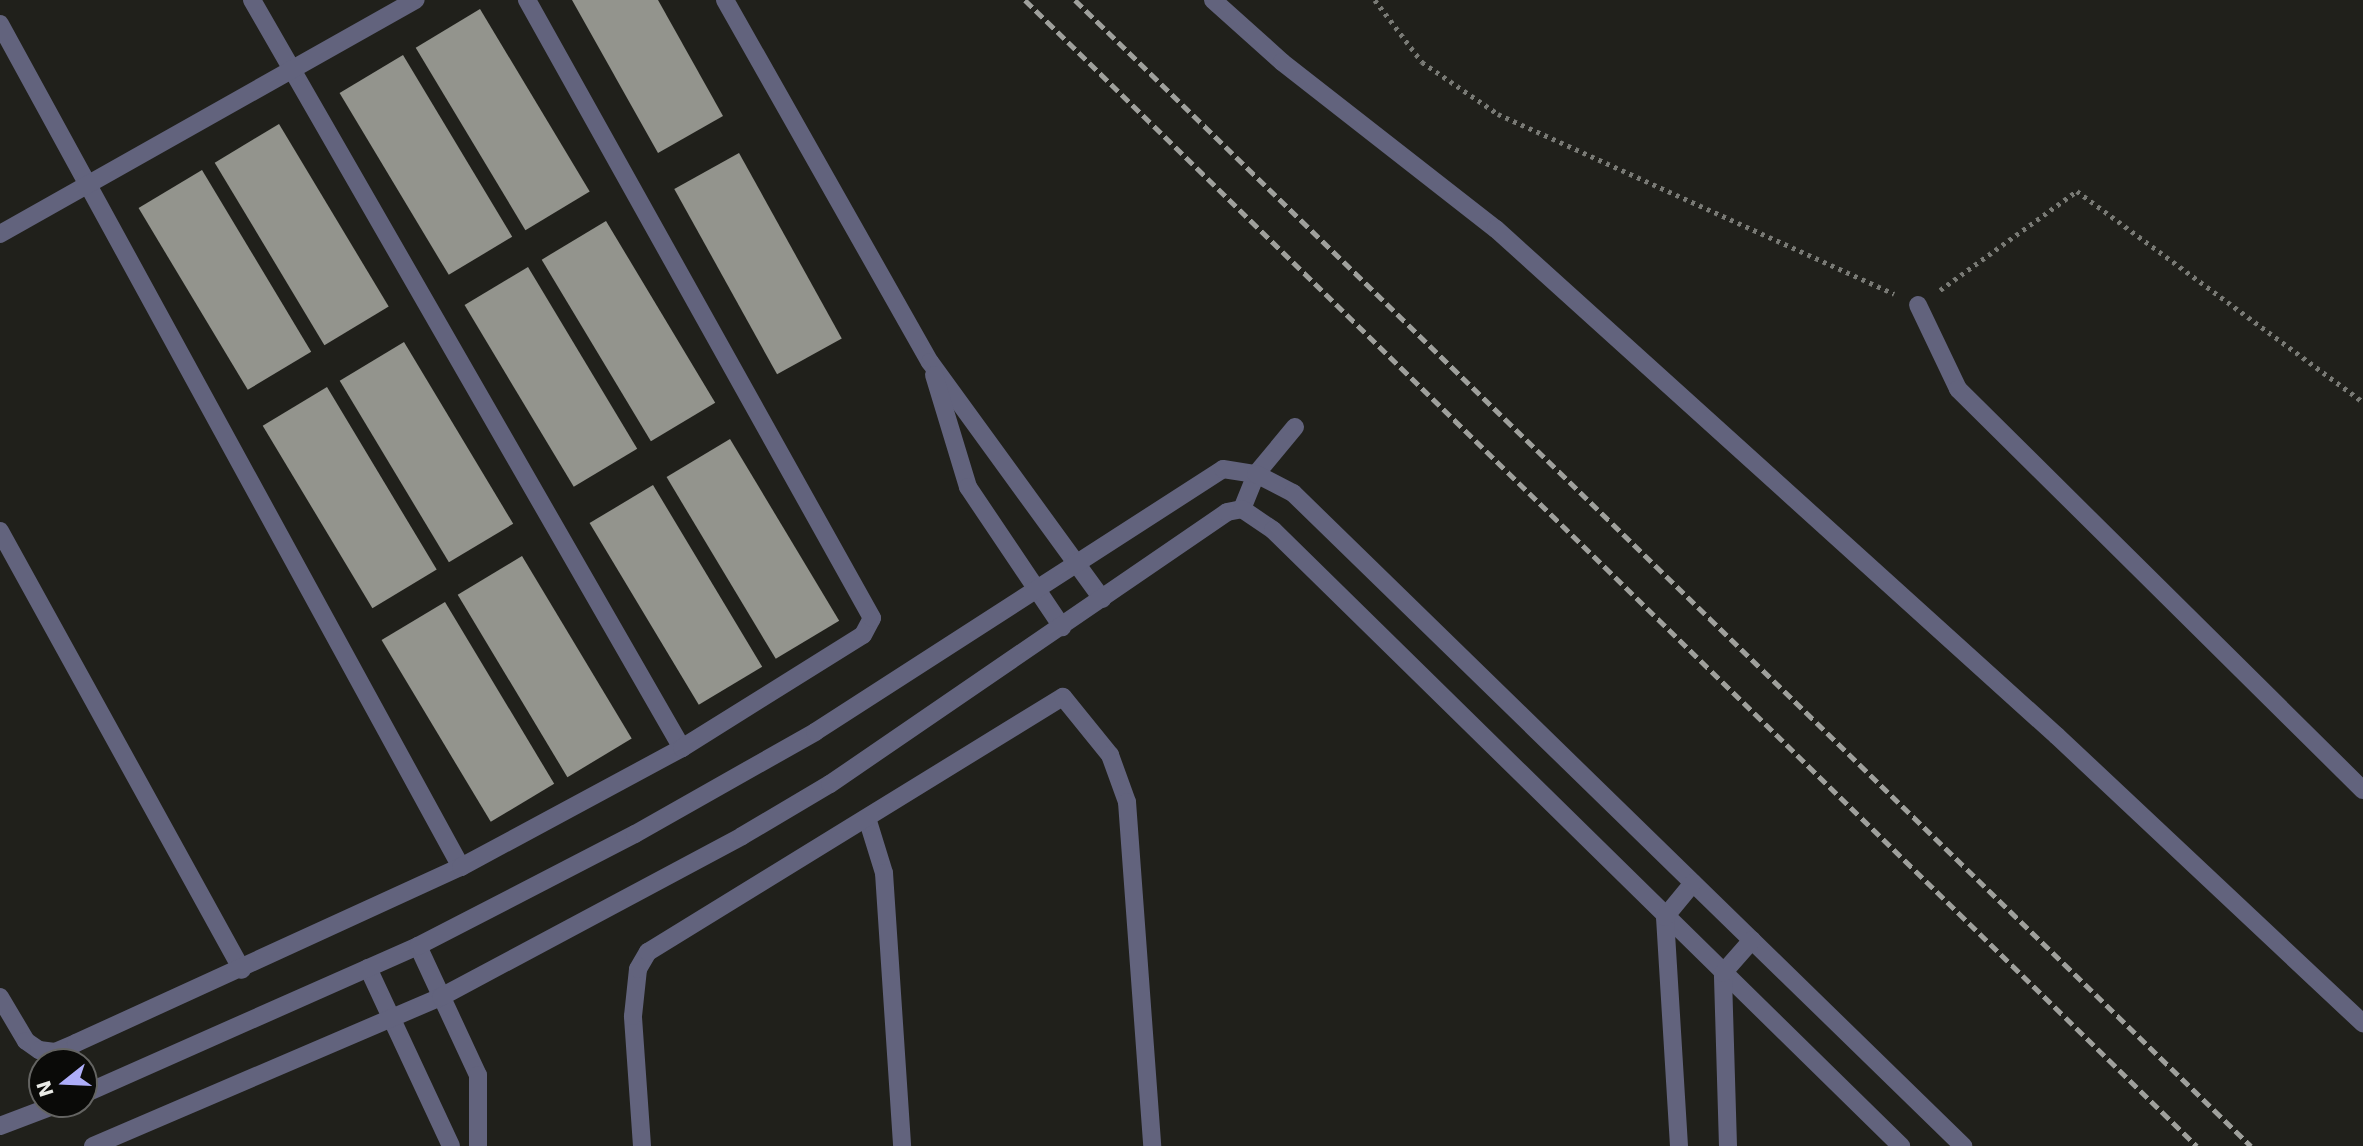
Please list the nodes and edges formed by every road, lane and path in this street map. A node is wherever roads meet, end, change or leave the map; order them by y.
1 (252, 0) edge
2 (416, 0) edge
3 (527, 0) edge
4 (725, 0) edge
5 (1213, 0) edge
6 (1375, 0) edge
7 (0, 24) edge
8 (291, 70) junction
9 (89, 183) junction
10 (0, 234) edge
11 (1919, 305) junction
12 (930, 362) junction
13 (2363, 402) edge
14 (1296, 427) dead end
15 (1256, 474) junction
16 (1241, 509) junction
17 (0, 531) edge
18 (1077, 559) junction
19 (1035, 586) junction
20 (1102, 599) junction
21 (1062, 627) junction
22 (682, 748) junction
23 (2363, 790) edge
24 (867, 818) junction
25 (461, 867) junction
26 (1693, 883) junction
27 (1665, 917) junction
28 (1752, 940) junction
29 (418, 946) junction
30 (368, 968) junction
31 (242, 970) junction
32 (1723, 973) junction
33 (0, 997) edge
34 (441, 997) junction
35 (393, 1018) junction
36 (2363, 1023) edge
37 (98, 1088) edge
38 (28, 1115) edge
39 (0, 1126) edge
40 (93, 1146) edge
41 (450, 1146) edge
42 (478, 1146) edge
43 (642, 1146) edge
44 (902, 1146) edge
45 (1152, 1146) edge
46 (1679, 1146) edge
47 (1728, 1146) edge
48 (1901, 1146) edge
49 (1964, 1146) edge

1 - 8 street
2 - 8 street
3 - 22 street
4 - 12 street
5 - 36 street
6 - 11 path
7 - 9 street
8 - 9 street
8 - 22 street
9 - 10 street
9 - 25 street
11 - 13 path
11 - 23 street
12 - 18 street
12 - 19 street
14 - 15 street
15 - 16 street
15 - 18 street
15 - 26 street
16 - 20 street
16 - 27 street
17 - 31 street
18 - 19 street
18 - 20 street
19 - 21 street
19 - 29 street
20 - 21 street
21 - 34 street
22 - 25 street
24 - 43 street
24 - 44 street
24 - 45 street
25 - 31 street
26 - 27 street
26 - 28 street
27 - 32 street
27 - 46 street
28 - 32 street
28 - 49 street
29 - 30 street
29 - 34 street
30 - 35 street
30 - 37 street
31 - 33 street
32 - 47 street
32 - 48 street
34 - 35 street
34 - 42 street
35 - 40 street
35 - 41 street
38 - 39 street

